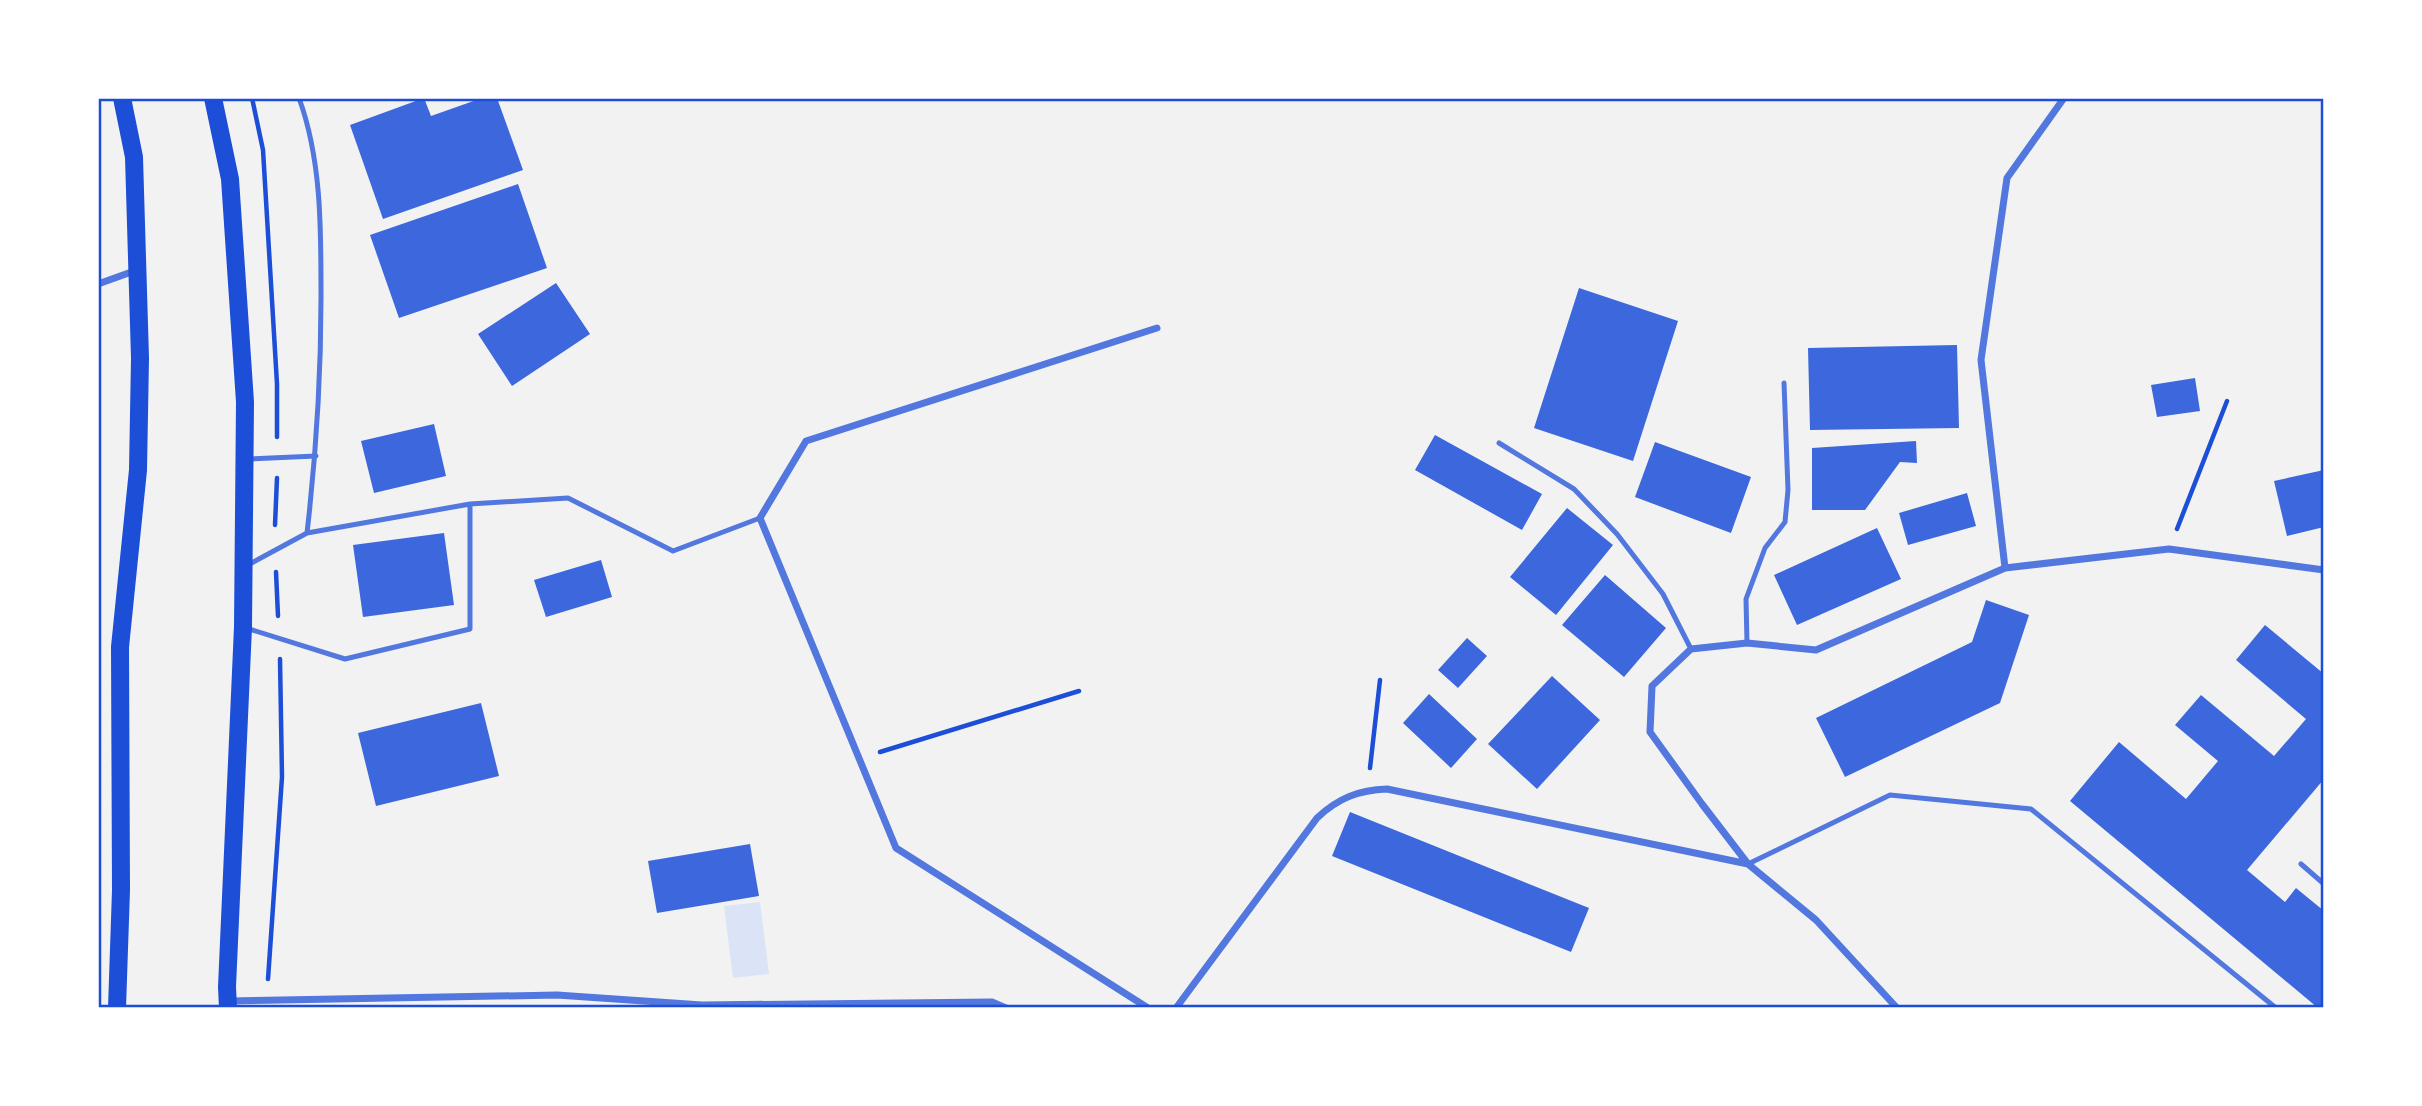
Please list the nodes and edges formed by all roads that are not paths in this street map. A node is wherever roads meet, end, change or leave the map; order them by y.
1 (122, 98) edge
2 (213, 98) edge
3 (299, 98) edge
4 (2064, 98) edge
5 (137, 270) junction
6 (98, 284) edge
7 (1157, 328) dead end
8 (1784, 383) dead end
9 (1499, 443) dead end
10 (316, 456) junction
11 (244, 459) junction
12 (470, 504) junction
13 (760, 518) junction
14 (307, 533) junction
15 (243, 568) junction
16 (2005, 568) junction
17 (2324, 569) edge
18 (243, 627) junction
19 (1747, 643) junction
20 (1691, 649) junction
21 (1748, 864) junction
22 (2301, 864) dead end
23 (2324, 884) edge
24 (228, 1004) edge
25 (117, 1008) edge
26 (1006, 1008) edge
27 (1148, 1008) edge
28 (1176, 1008) edge
29 (1897, 1008) edge
30 (2276, 1008) edge

1 - 5 main road
2 - 11 main road
3 - 10 lane
4 - 16 street
5 - 6 street
5 - 25 main road
7 - 13 street
8 - 19 lane
9 - 20 lane
10 - 11 lane
10 - 14 lane
11 - 15 main road
12 - 13 lane
12 - 14 lane
12 - 18 lane
13 - 27 street
14 - 15 lane
15 - 18 main road
16 - 17 street
16 - 19 street
18 - 24 main road
19 - 20 street
20 - 21 street
21 - 28 street
21 - 29 street
21 - 30 lane
22 - 23 lane
24 - 26 street

